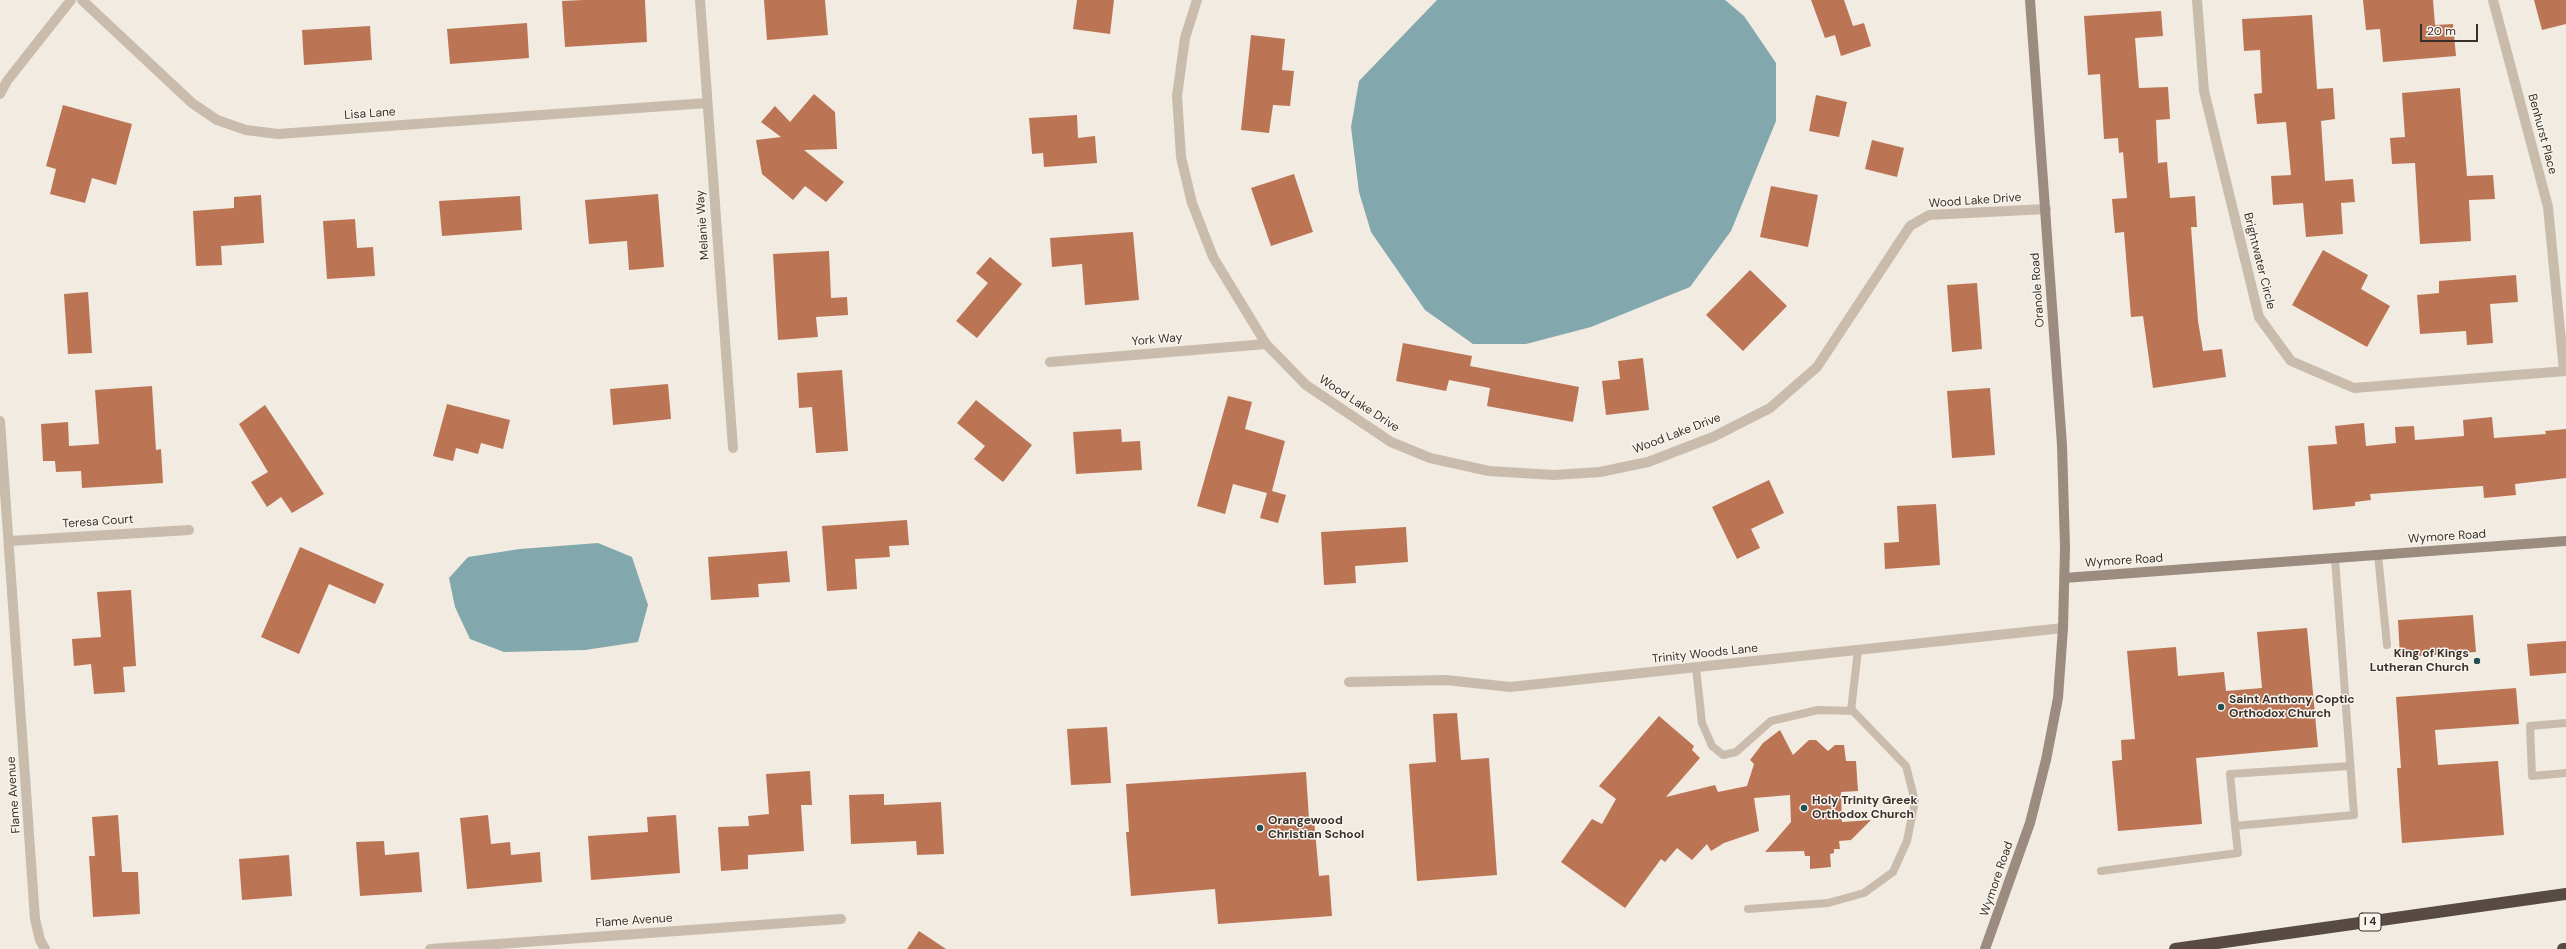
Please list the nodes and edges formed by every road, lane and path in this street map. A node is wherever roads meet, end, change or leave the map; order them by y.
1 (71, 0) edge
2 (82, 0) edge
3 (700, 0) edge
4 (1197, 0) edge
5 (2030, 0) edge
6 (2197, 0) edge
7 (2493, 0) edge
8 (0, 94) edge
9 (707, 104) junction
10 (2046, 209) junction
11 (1266, 344) junction
12 (1050, 362) dead end
13 (2565, 371) edge
14 (0, 421) edge
15 (733, 448) dead end
16 (189, 530) dead end
17 (9, 541) junction
18 (2566, 541) edge
19 (2378, 555) junction
20 (2335, 558) junction
21 (2064, 578) junction
22 (2063, 628) junction
23 (2387, 645) dead end
24 (1858, 650) junction
25 (1696, 668) junction
26 (1349, 682) dead end
27 (1851, 711) junction
28 (2566, 723) edge
29 (2350, 766) junction
30 (2566, 773) edge
31 (2235, 826) junction
32 (2101, 871) dead end
33 (2566, 894) edge
34 (1748, 909) dead end
35 (841, 919) dead end
36 (1987, 945) edge
37 (45, 949) edge
38 (430, 949) edge
39 (2175, 949) edge

1 - 8 street
2 - 9 street, Lisa Lane
3 - 9 street, Melanie Way
4 - 11 street, Wood Lake Drive
5 - 10 main road, Oranole Road
6 - 13 street, Brightwater Circle
7 - 13 street, Benhurst Place
9 - 15 street, Melanie Way
10 - 11 street, Wood Lake Drive
10 - 21 main road, Oranole Road
11 - 12 street, York Way
14 - 17 street, Flame Avenue
16 - 17 street, Teresa Court
17 - 37 street, Flame Avenue
18 - 19 main road, Wymore Road
19 - 20 main road, Wymore Road
19 - 23 lane
20 - 21 main road, Wymore Road
20 - 29 lane
21 - 22 main road, Wymore Road
22 - 24 street, Trinity Woods Lane
22 - 36 main road, Wymore Road
24 - 25 street, Trinity Woods Lane
24 - 27 lane
25 - 26 street, Trinity Woods Lane
25 - 27 lane
27 - 34 lane
28 - 30 lane
29 - 31 lane
29 - 31 lane
31 - 32 lane
33 - 39 highway, I 4
35 - 38 street, Flame Avenue

